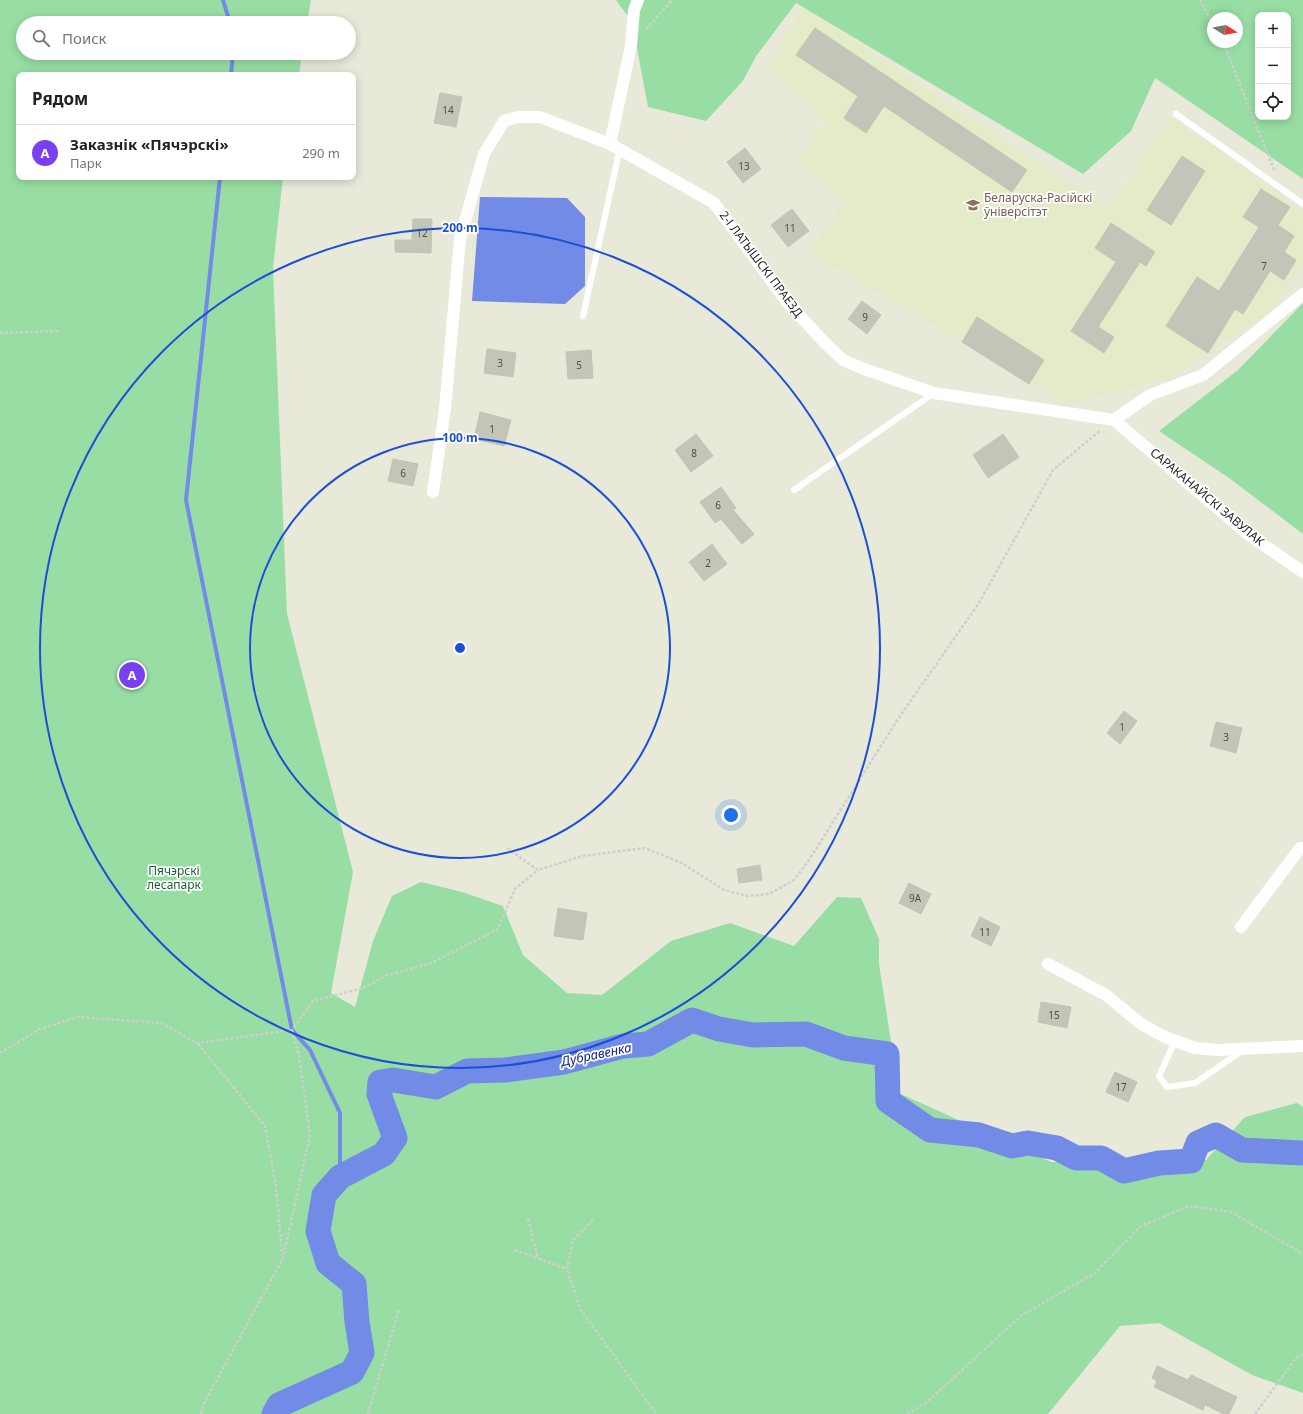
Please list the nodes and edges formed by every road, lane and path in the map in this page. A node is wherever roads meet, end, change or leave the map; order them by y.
1 (638, 0) edge
2 (672, 0) edge
3 (1200, 0) edge
4 (1207, 13) edge
5 (631, 46) junction
6 (1225, 48) edge
7 (1176, 114) dead end
8 (615, 146) junction
9 (1281, 188) junction
10 (1303, 204) edge
11 (1303, 294) edge
12 (583, 316) dead end
13 (58, 331) dead end
14 (0, 333) edge
15 (934, 393) junction
16 (1114, 420) junction
17 (794, 490) dead end
18 (433, 492) dead end
19 (1303, 572) edge
20 (507, 848) dead end
21 (1303, 848) edge
22 (538, 870) junction
23 (1241, 927) dead end
24 (1048, 964) dead end
25 (292, 1030) junction
26 (1175, 1041) junction
27 (198, 1043) junction
28 (1303, 1046) edge
29 (1245, 1048) junction
30 (0, 1053) edge
31 (528, 1219) dead end
32 (593, 1220) dead end
33 (515, 1250) dead end
34 (1303, 1254) edge
35 (283, 1258) junction
36 (538, 1258) junction
37 (567, 1269) junction
38 (399, 1308) dead end
39 (1303, 1354) edge
40 (201, 1414) edge
41 (368, 1414) edge
42 (656, 1414) edge
43 (907, 1414) edge
44 (1254, 1414) edge

1 - 5 street
2 - 5 path
3 - 4 path
5 - 8 street
6 - 9 path
7 - 9 lane
8 - 12 lane
8 - 15 street, 2-І ЛАТЫШСКІ ПРАЕЗД
8 - 18 street, 2-І ЛАТЫШСКІ ПРАЕЗД
9 - 10 lane
11 - 16 street
13 - 14 path
15 - 16 street, 2-І ЛАТЫШСКІ ПРАЕЗД
15 - 17 lane
16 - 19 street, САРАКАНАЙСКІ ЗАВУЛАК
16 - 22 path
20 - 22 path
21 - 23 street
22 - 25 path
24 - 26 street
25 - 27 path
25 - 35 path
26 - 29 street
26 - 29 lane
27 - 30 path
27 - 35 path
28 - 29 street
31 - 36 path
32 - 37 path
33 - 36 path
34 - 43 path
35 - 40 path
36 - 37 path
37 - 42 path
38 - 41 path
39 - 44 path

